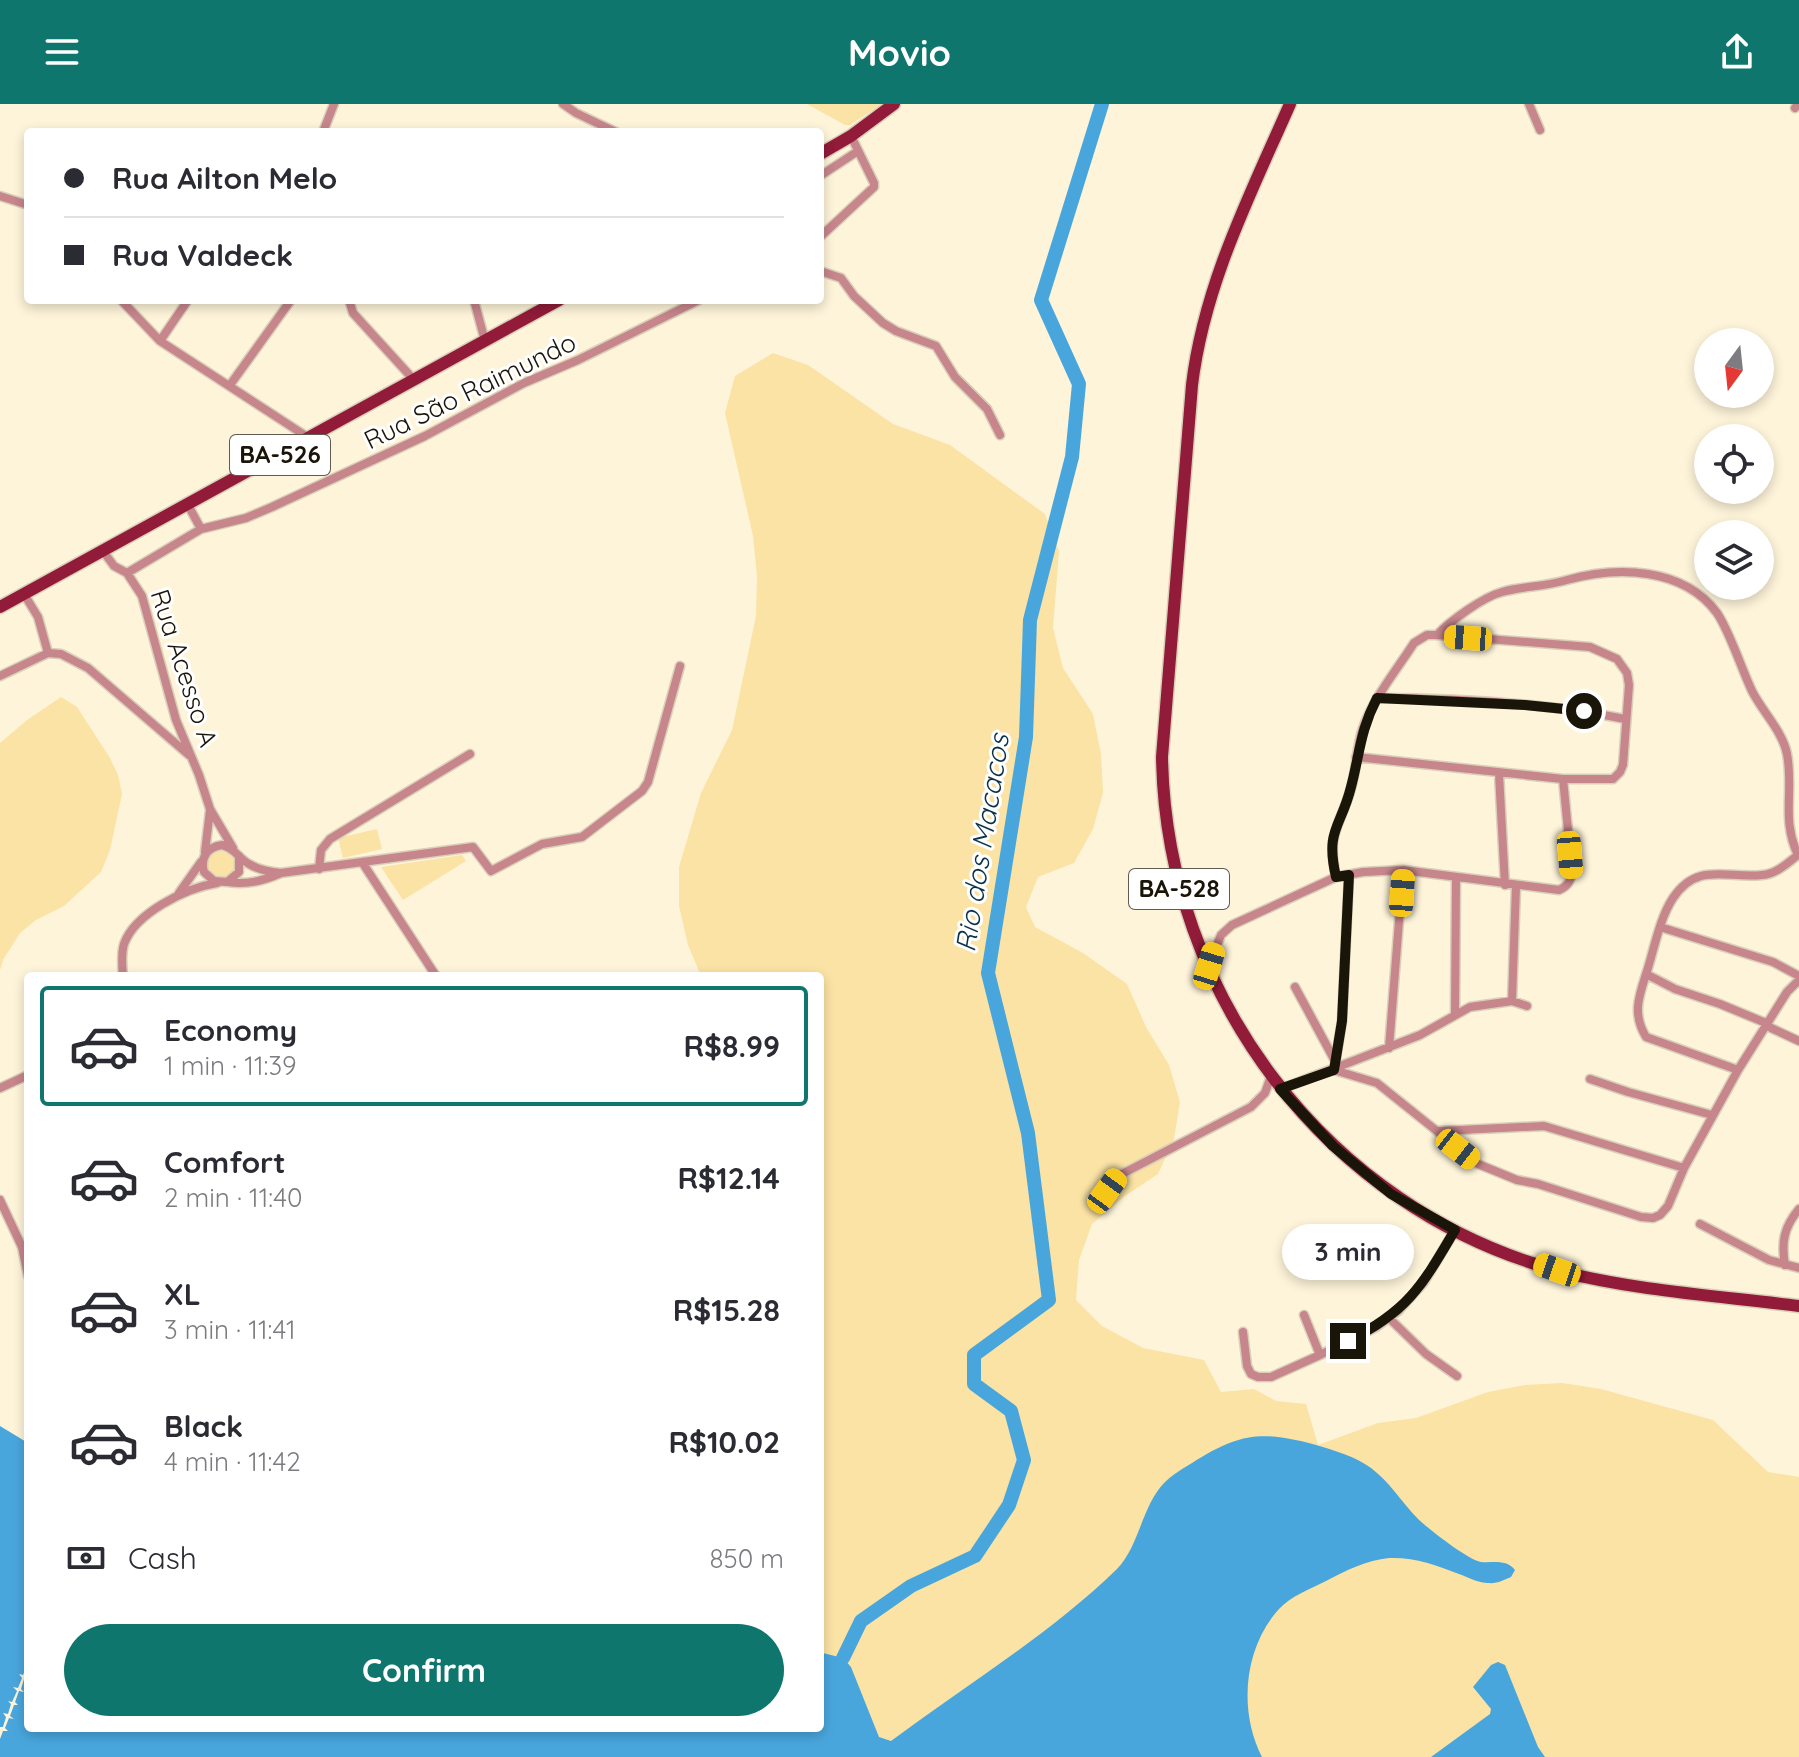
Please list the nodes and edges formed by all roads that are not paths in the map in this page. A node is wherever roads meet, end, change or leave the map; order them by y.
1 (334, 104) edge
2 (563, 104) edge
3 (894, 104) edge
4 (1290, 104) edge
5 (1529, 104) edge
6 (325, 128) edge
7 (608, 128) edge
8 (1540, 130) dead end
9 (851, 136) junction
10 (858, 151) junction
11 (824, 152) edge
12 (824, 173) edge
13 (0, 196) edge
14 (24, 204) edge
15 (824, 233) edge
16 (824, 272) edge
17 (125, 304) edge
18 (185, 304) edge
19 (288, 304) edge
20 (350, 304) edge
21 (475, 304) edge
22 (552, 304) edge
23 (691, 304) edge
24 (160, 341) junction
25 (485, 341) junction
26 (414, 380) junction
27 (230, 385) junction
28 (1000, 435) dead end
29 (310, 438) junction
30 (188, 505) junction
31 (201, 529) junction
32 (103, 551) junction
33 (127, 573) junction
34 (24, 594) junction
35 (0, 607) edge
36 (1437, 635) junction
37 (48, 653) junction
38 (680, 666) dead end
39 (0, 676) edge
40 (1377, 698) junction
41 (1625, 719) junction
42 (470, 754) dead end
43 (1356, 757) junction
44 (192, 758) junction
45 (1499, 774) junction
46 (1563, 779) junction
47 (210, 809) junction
48 (237, 853) junction
49 (1798, 855) edge
50 (204, 857) junction
51 (362, 862) junction
52 (319, 869) junction
53 (1403, 870) junction
54 (281, 873) junction
55 (1349, 875) junction
56 (1336, 877) junction
57 (1456, 878) junction
58 (224, 882) junction
59 (1505, 885) junction
60 (1516, 886) junction
61 (179, 894) junction
62 (1660, 927) junction
63 (1209, 966) junction
64 (123, 972) edge
65 (433, 972) edge
66 (1646, 974) junction
67 (1799, 978) edge
68 (1295, 987) dead end
69 (1512, 1001) junction
70 (1527, 1006) dead end
71 (1455, 1013) junction
72 (1766, 1023) junction
73 (1799, 1041) edge
74 (1389, 1048) junction
75 (1335, 1066) junction
76 (1738, 1070) junction
77 (1271, 1076) junction
78 (24, 1077) edge
79 (1590, 1079) dead end
80 (0, 1088) edge
81 (1280, 1089) junction
82 (1712, 1115) junction
83 (1439, 1131) junction
84 (1684, 1168) junction
85 (0, 1200) edge
86 (1097, 1205) dead end
87 (1799, 1209) edge
88 (1700, 1224) dead end
89 (1455, 1230) junction
90 (24, 1257) edge
91 (1785, 1265) junction
92 (1799, 1268) edge
93 (1799, 1306) edge
94 (1304, 1315) dead end
95 (1389, 1318) junction
96 (1243, 1332) dead end
97 (1320, 1355) junction
98 (1457, 1376) dead end

1 - 6 street
2 - 7 street
3 - 9 main road
4 - 63 main road, BA-528
5 - 8 street
9 - 10 street
9 - 11 main road
10 - 12 street
10 - 15 street
13 - 14 street
16 - 28 street
17 - 24 street
18 - 24 street
19 - 27 street
20 - 26 street
21 - 25 street
22 - 25 main road, BA-526
23 - 31 street, Rua São Raimundo
24 - 27 street
25 - 26 main road, BA-526
26 - 29 main road, BA-526
27 - 29 street
29 - 30 main road, BA-526
30 - 31 street
30 - 32 main road, BA-526
31 - 33 street, Rua São Raimundo
32 - 33 street, Rua Acesso A
32 - 34 main road, BA-526
33 - 44 street, Rua Acesso A
34 - 35 main road, BA-526
34 - 37 street
36 - 40 street
36 - 41 street
36 - 49 street
37 - 39 street
37 - 44 street
38 - 51 street
40 - 41 street
40 - 43 street
41 - 46 street
42 - 52 street
43 - 45 street
43 - 56 street
44 - 47 street, Rua Acesso A
45 - 46 street
45 - 59 street
46 - 60 street
47 - 48 street, Rua Acesso A
47 - 50 street, Rua Acesso A
48 - 50 street
48 - 54 street
48 - 58 street
49 - 62 street
50 - 58 street
50 - 61 street
51 - 52 street
51 - 65 street
52 - 54 street
53 - 55 street
53 - 57 street
53 - 74 street
54 - 58 street
55 - 56 street
55 - 75 street
56 - 63 street
57 - 59 street
57 - 71 street
58 - 61 street
59 - 60 street
60 - 69 street
61 - 64 street
62 - 66 street
62 - 67 street
63 - 77 main road, BA-528
66 - 72 street
66 - 76 street
67 - 72 street
68 - 75 street
69 - 70 street
69 - 71 street
71 - 74 street
72 - 73 street
72 - 76 street
74 - 75 street
75 - 81 street
75 - 83 street
76 - 82 street
77 - 81 main road, BA-528
77 - 86 street
78 - 80 street
79 - 82 street
81 - 89 main road, BA-528
82 - 84 street
83 - 84 street
83 - 84 street
85 - 90 street
87 - 91 street
88 - 91 street
89 - 93 main road, BA-528
89 - 95 street
91 - 92 street
94 - 97 street
95 - 97 street
95 - 98 street
96 - 97 street

